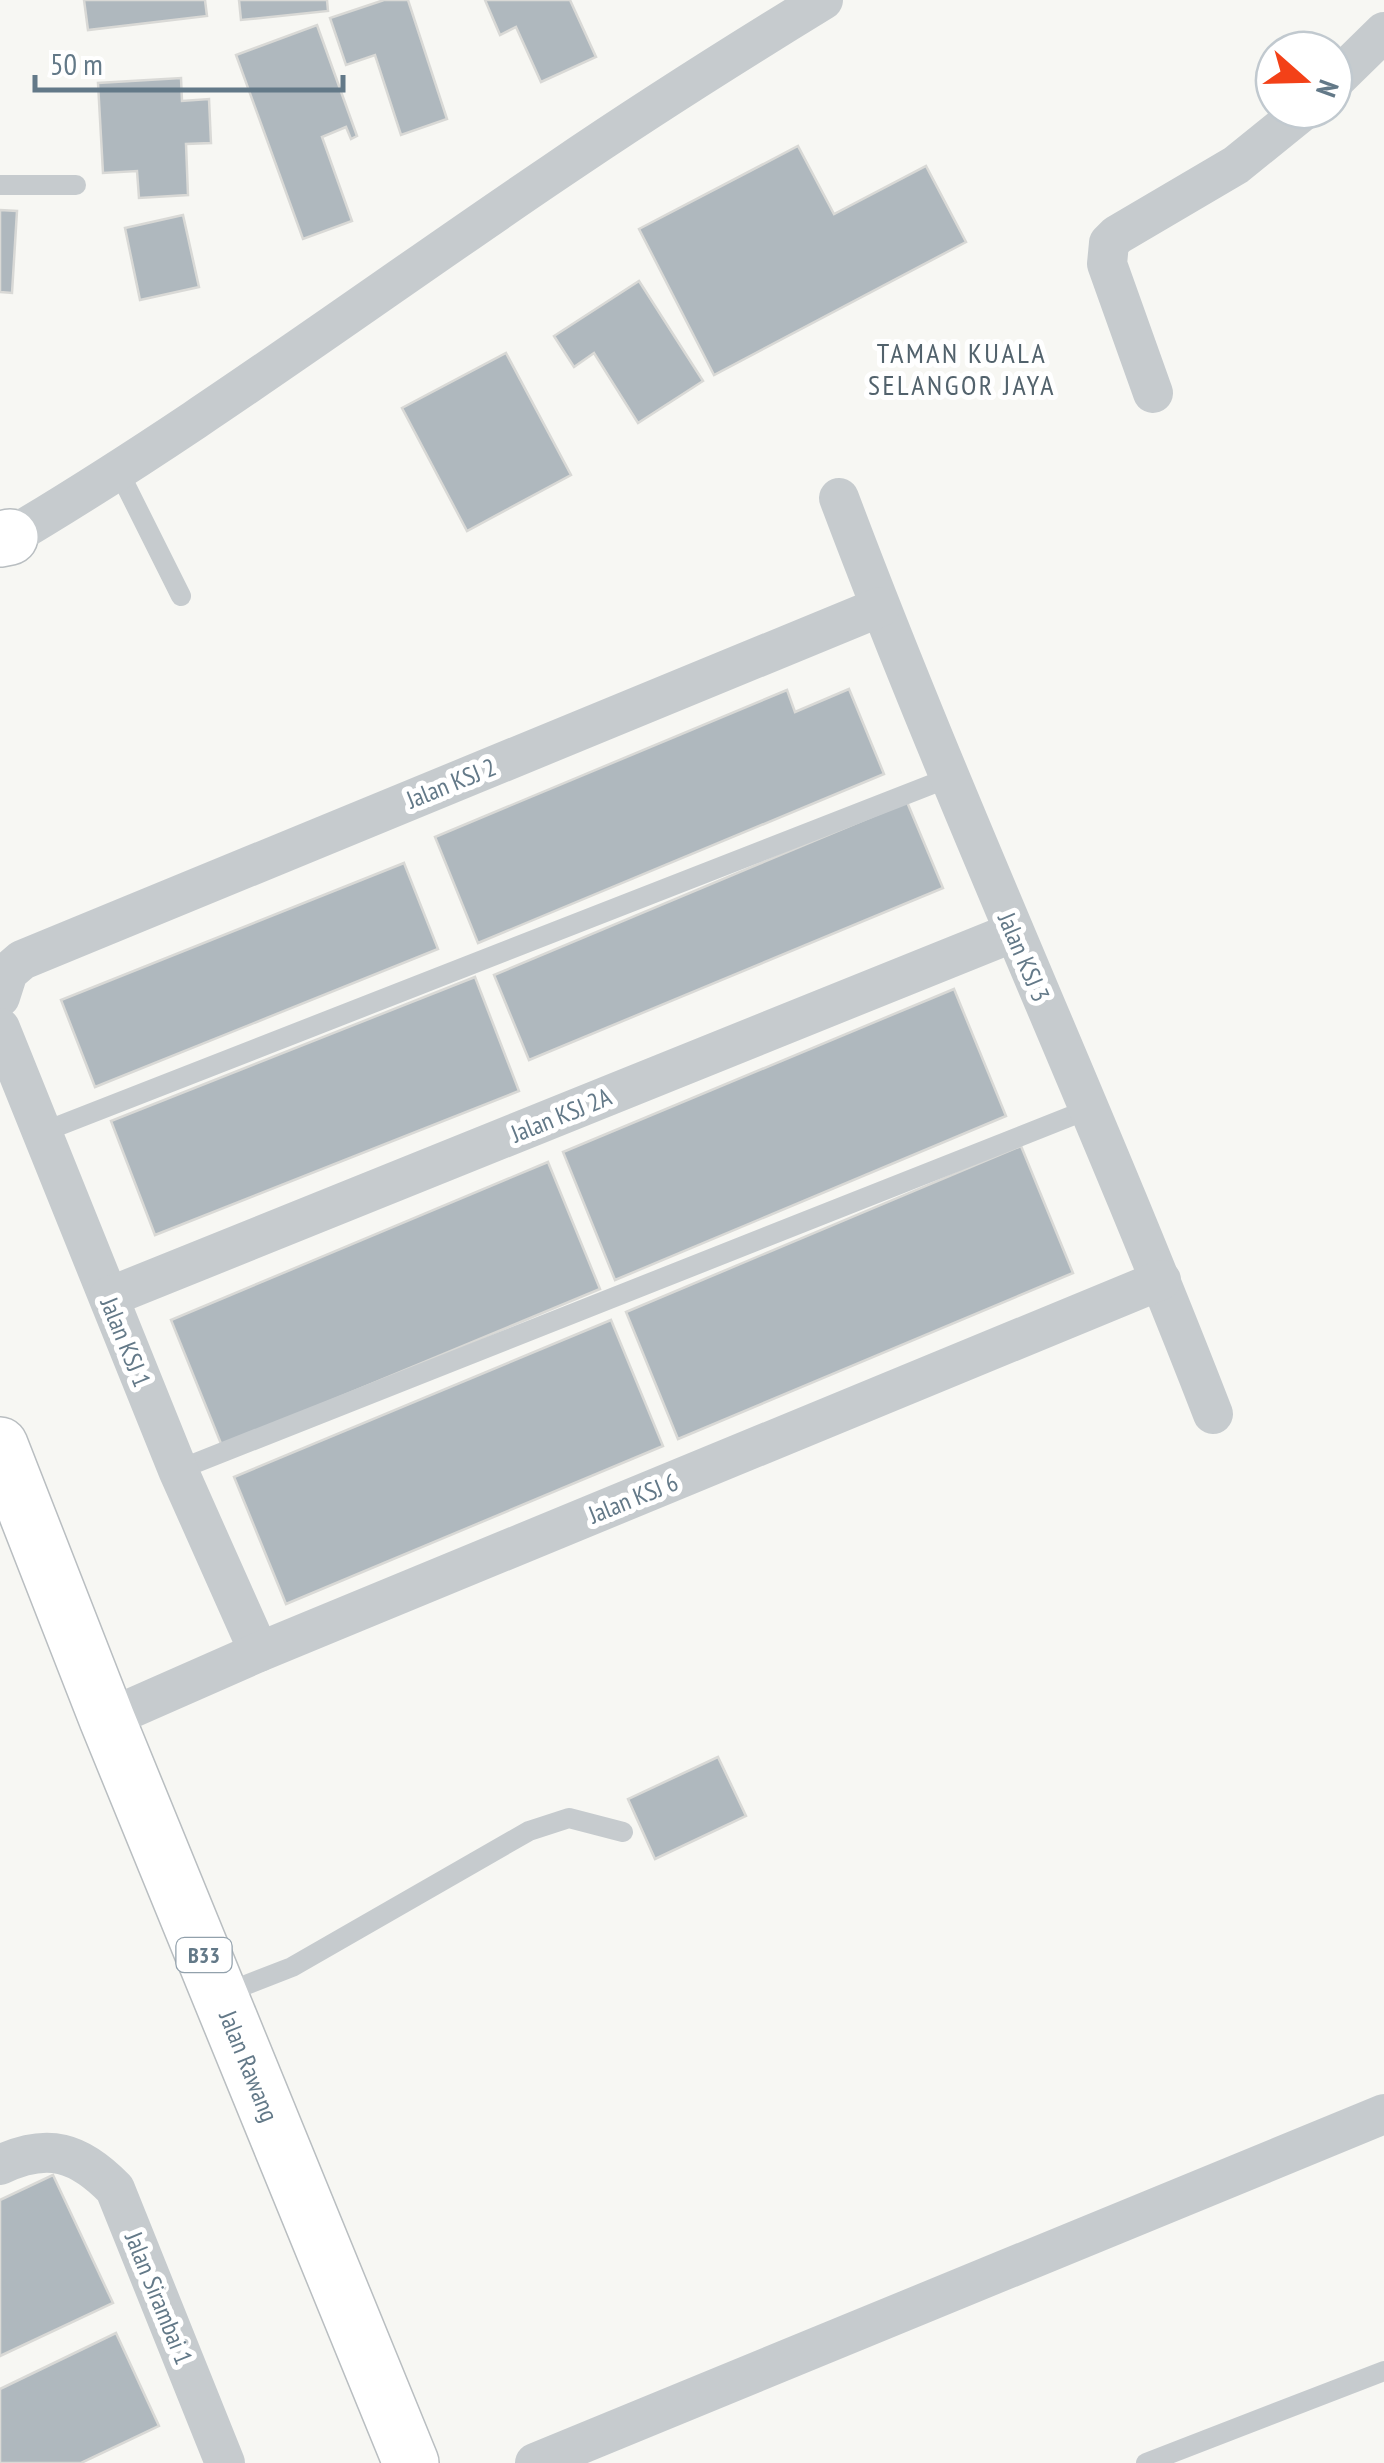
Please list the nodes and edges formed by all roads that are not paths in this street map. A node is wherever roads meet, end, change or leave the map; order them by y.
1 (824, 0) edge
2 (1384, 32) edge
3 (1354, 61) edge
4 (1279, 130) edge
5 (0, 185) edge
6 (76, 185) dead end
7 (1153, 394) dead end
8 (118, 470) junction
9 (839, 498) dead end
10 (2, 542) edge
11 (181, 596) dead end
12 (880, 607) junction
13 (948, 778) junction
14 (1014, 932) junction
15 (0, 997) edge
16 (0, 1028) edge
17 (1088, 1109) junction
18 (43, 1132) junction
19 (1161, 1280) junction
20 (108, 1297) junction
21 (1212, 1414) dead end
22 (0, 1445) edge
23 (178, 1470) junction
24 (259, 1652) junction
25 (107, 1719) junction
26 (623, 1832) dead end
27 (220, 1995) junction
28 (1384, 2114) edge
29 (0, 2166) edge
30 (1384, 2371) edge
31 (215, 2460) edge
32 (411, 2463) edge
33 (534, 2463) edge
34 (1146, 2463) edge

1 - 8 street
2 - 3 street
4 - 7 street
5 - 6 lane
8 - 10 street
8 - 11 lane
9 - 12 street, Jalan KSJ 3
12 - 13 street, Jalan KSJ 3
12 - 15 street, Jalan KSJ 2
13 - 14 street, Jalan KSJ 3
13 - 18 lane
14 - 17 street, Jalan KSJ 3
14 - 20 street, Jalan KSJ 2A
16 - 18 street, Jalan KSJ 1
17 - 19 street, Jalan KSJ 3
17 - 23 lane
18 - 20 street, Jalan KSJ 1
19 - 21 street, Jalan KSJ 3
19 - 24 street, Jalan KSJ 6
20 - 23 street, Jalan KSJ 1
22 - 25 main road, Jalan Rawang / B33
23 - 24 street, Jalan KSJ 1
24 - 25 street, Jalan KSJ 6
25 - 27 main road, Jalan Rawang / B33
26 - 27 lane
27 - 32 main road, Jalan Rawang / B33
28 - 33 street
29 - 31 street, Jalan Sirambai 1
30 - 34 lane

